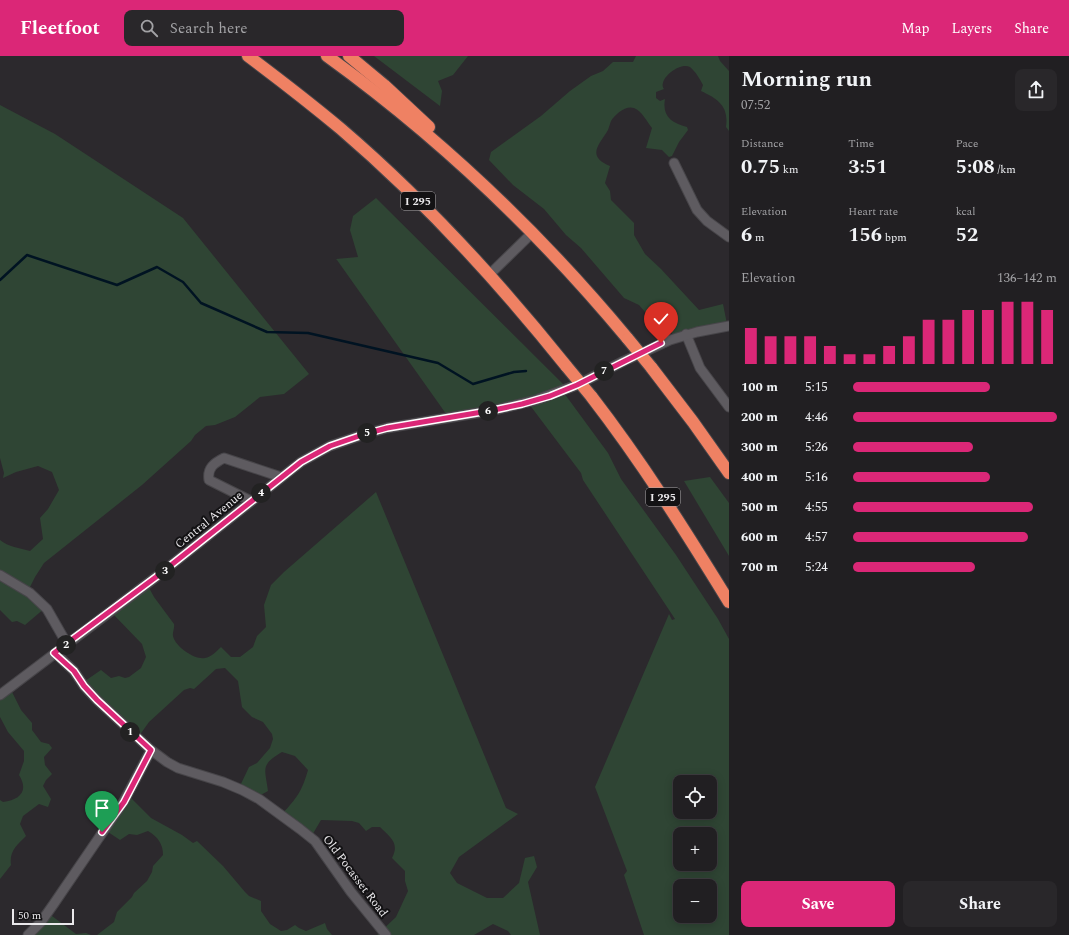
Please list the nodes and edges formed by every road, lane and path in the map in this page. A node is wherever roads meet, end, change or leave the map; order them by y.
1 (248, 56) edge
2 (327, 56) edge
3 (349, 56) edge
4 (674, 163) dead end
5 (512, 213) junction
6 (532, 233) junction
7 (729, 237) edge
8 (489, 275) junction
9 (729, 326) edge
10 (686, 334) junction
11 (729, 407) edge
12 (729, 473) edge
13 (281, 477) junction
14 (251, 501) junction
15 (0, 575) edge
16 (729, 602) edge
17 (67, 644) junction
18 (54, 653) junction
19 (0, 695) edge
20 (151, 750) junction
21 (28, 935) edge
22 (386, 935) edge

1 - 8 highway, I 295
2 - 5 highway
3 - 5 highway
4 - 7 street
5 - 6 highway
6 - 8 street
6 - 12 highway, bridge
8 - 16 highway, I 295, bridge
9 - 10 street, Central Avenue
10 - 11 street
10 - 13 street, Central Avenue
13 - 14 street, Central Avenue
13 - 14 street
14 - 17 street, Central Avenue
15 - 17 street
17 - 18 street, Central Avenue
18 - 19 street, Central Avenue
18 - 20 street, Old Pocasset Road
20 - 21 street
20 - 22 street, Old Pocasset Road

